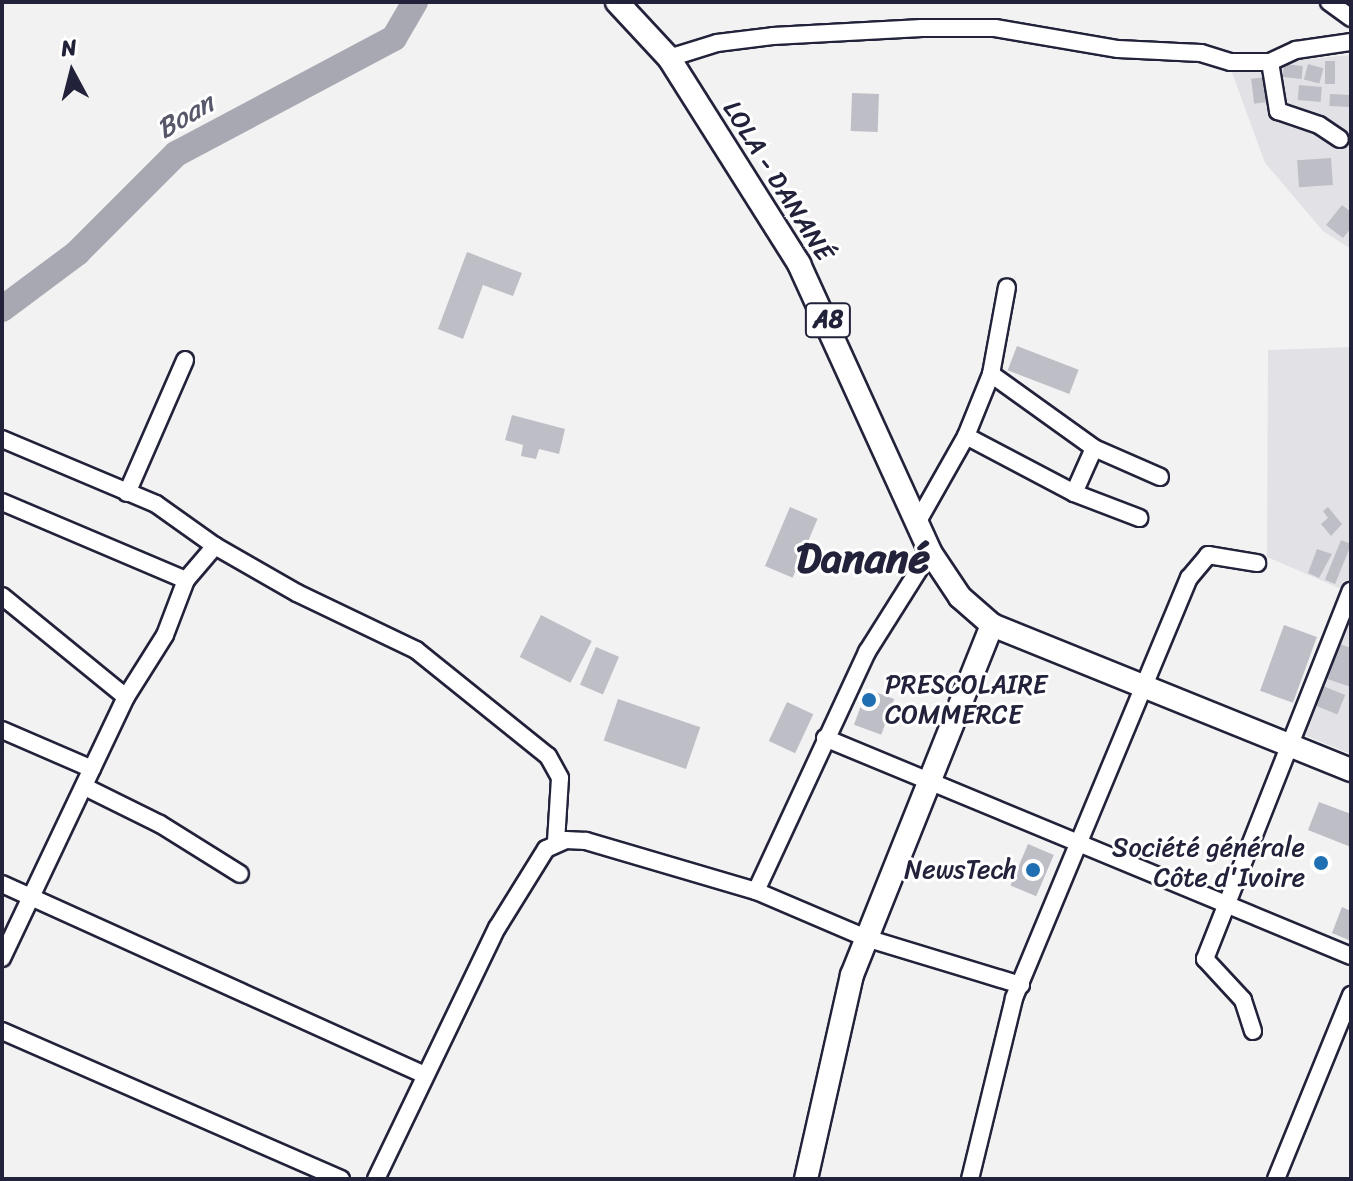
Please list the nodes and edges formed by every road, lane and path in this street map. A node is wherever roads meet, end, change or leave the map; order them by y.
1 (602, 2) edge
2 (617, 2) edge
3 (1329, 2) edge
4 (1351, 18) edge
5 (638, 27) junction
6 (1351, 42) edge
7 (669, 58) junction
8 (1270, 62) junction
9 (1340, 139) dead end
10 (1007, 287) dead end
11 (185, 360) dead end
12 (991, 374) junction
13 (966, 436) junction
14 (2, 439) edge
15 (1094, 448) junction
16 (1160, 477) dead end
17 (127, 493) junction
18 (1074, 493) junction
19 (2, 502) edge
20 (1139, 518) dead end
21 (918, 521) junction
22 (215, 546) junction
23 (930, 552) junction
24 (1257, 563) dead end
25 (186, 580) junction
26 (2, 596) edge
27 (1350, 597) edge
28 (992, 625) junction
29 (1144, 682) junction
30 (126, 697) junction
31 (2, 730) edge
32 (825, 738) junction
33 (1291, 743) junction
34 (92, 769) junction
35 (1351, 770) edge
36 (931, 785) junction
37 (85, 787) junction
38 (556, 842) junction
39 (1078, 844) junction
40 (240, 874) dead end
41 (2, 884) edge
42 (756, 891) junction
43 (33, 898) junction
44 (1226, 903) junction
45 (866, 938) junction
46 (1351, 956) edge
47 (2, 958) edge
48 (1021, 985) junction
49 (1351, 995) edge
50 (2, 1031) edge
51 (1253, 1031) dead end
52 (425, 1075) junction
53 (341, 1179) edge
54 (376, 1179) edge
55 (806, 1179) edge
56 (970, 1179) edge
57 (1276, 1179) edge

1 - 5 main road, LOLA - DANANÉ / A8
2 - 5 main road, LOLA - DANANÉ / A8
3 - 4 street
5 - 7 main road, LOLA - DANANÉ / A8
6 - 8 street
7 - 8 street
7 - 21 main road, LOLA - DANANÉ / A8
8 - 9 street
10 - 12 street
11 - 17 street
12 - 13 street
12 - 15 street
13 - 18 street
13 - 21 street
14 - 17 street
15 - 16 street
15 - 18 street
17 - 22 street
18 - 20 street
19 - 25 street
21 - 23 main road, LOLA - DANANÉ / A8
22 - 25 street
22 - 38 street
23 - 28 main road, LOLA - DANANÉ / A8
23 - 32 street
24 - 29 street
25 - 30 street
26 - 30 street
27 - 33 street
28 - 29 main road, A8
28 - 36 main road
29 - 33 main road, A8
29 - 39 street
30 - 34 street
31 - 34 street
32 - 36 street
32 - 42 street
33 - 35 main road, A8
33 - 44 street
34 - 37 street
36 - 39 street
36 - 45 main road
37 - 40 street
37 - 43 street
38 - 42 street
38 - 52 street
39 - 44 street
39 - 48 street
41 - 43 street
42 - 45 street
43 - 47 street
43 - 52 street
44 - 46 street
44 - 51 street
45 - 48 street
45 - 55 main road
48 - 56 street
49 - 57 street
50 - 53 street
52 - 54 street

